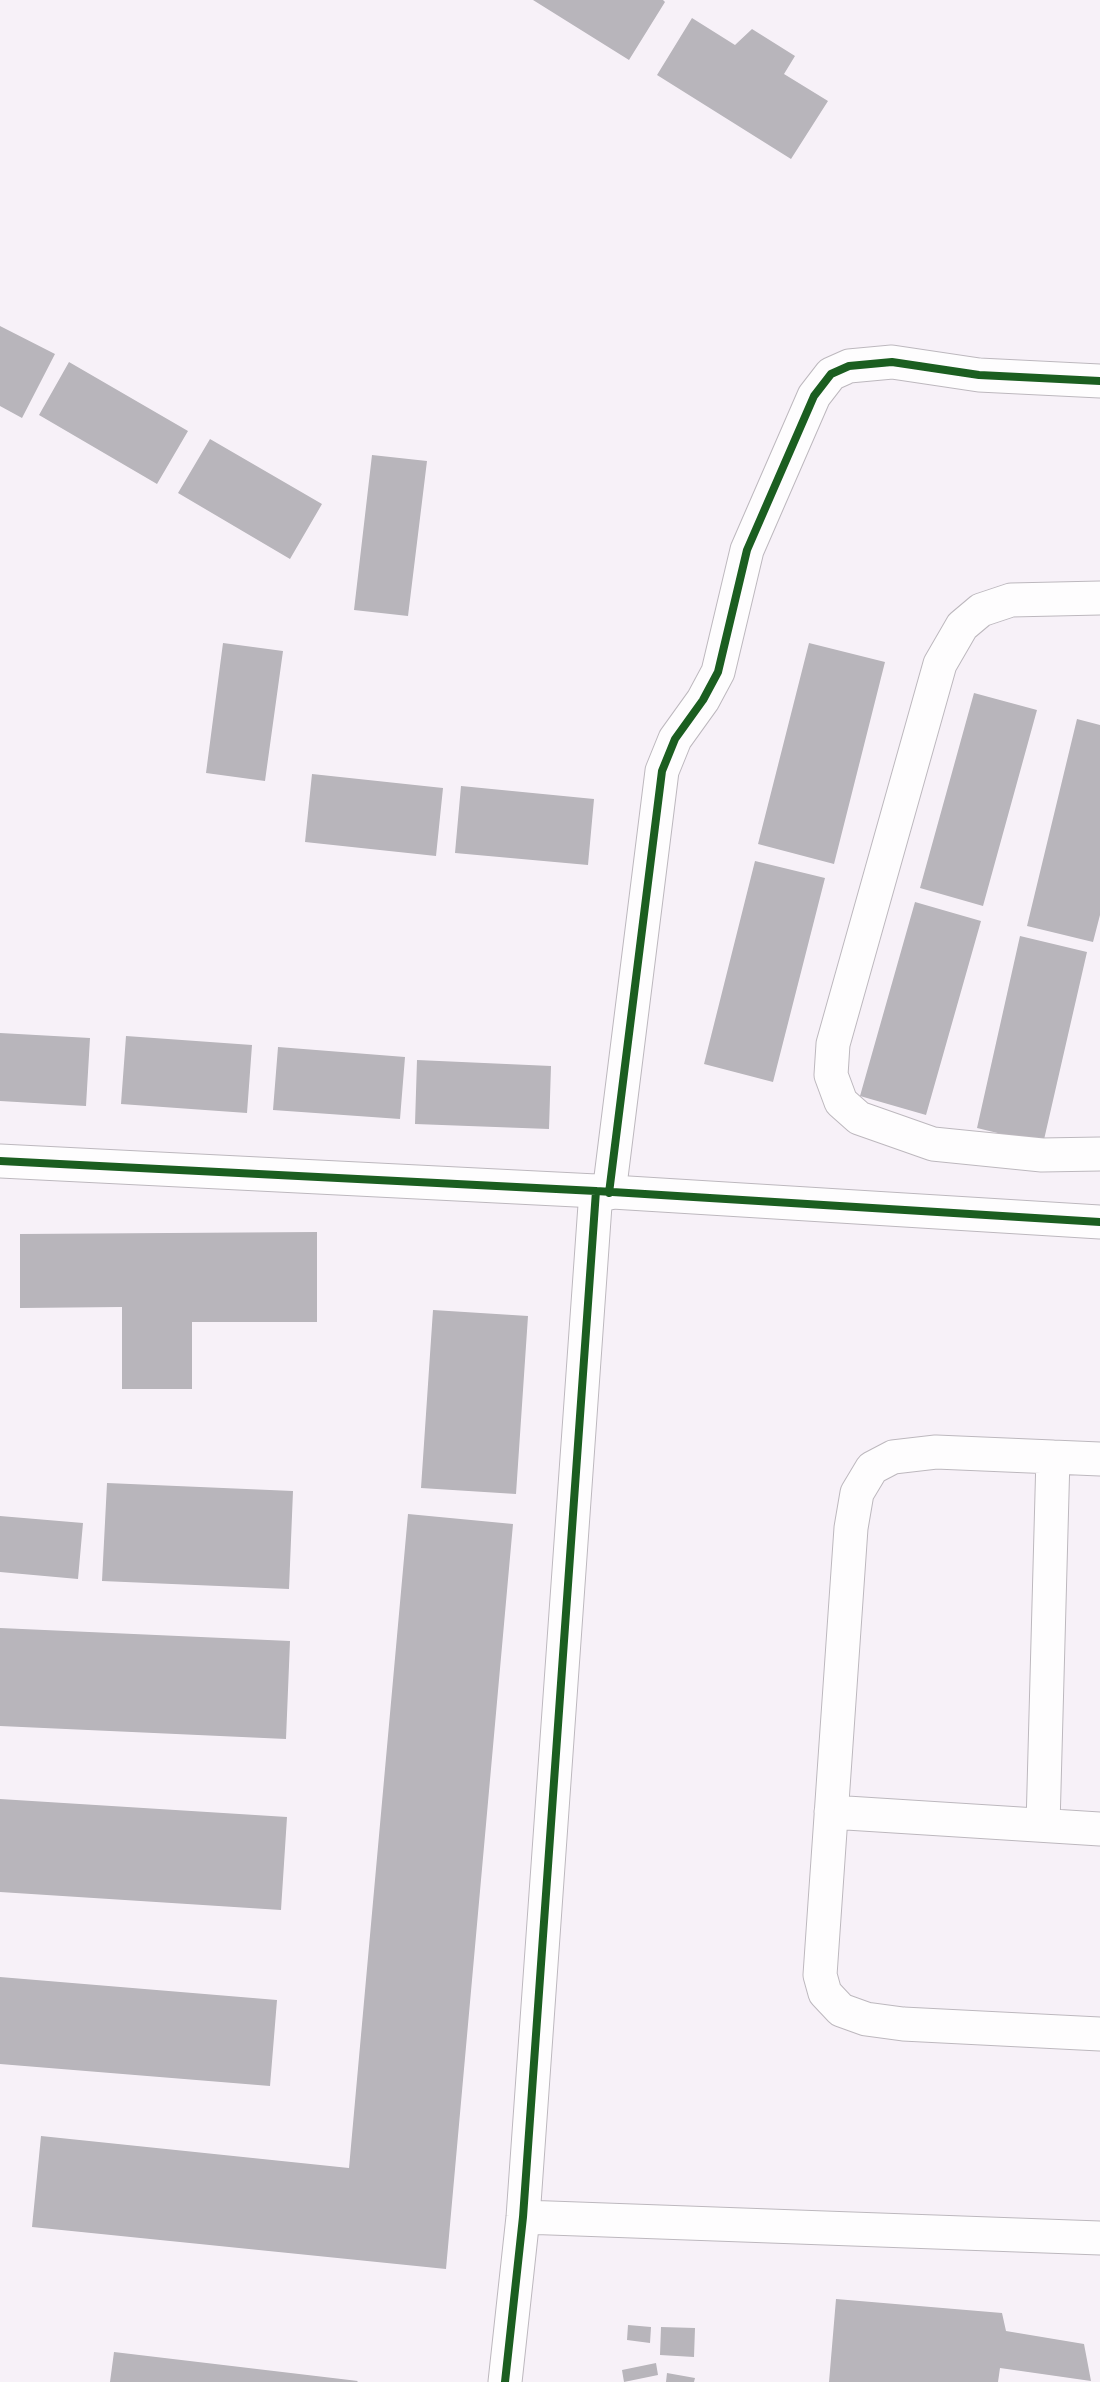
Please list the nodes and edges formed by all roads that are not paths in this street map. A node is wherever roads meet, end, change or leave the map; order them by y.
1 (1100, 381) edge
2 (1100, 598) edge
3 (1098, 1145) edge
4 (0, 1161) edge
5 (602, 1192) junction
6 (1100, 1222) edge
7 (1053, 1457) junction
8 (1100, 1460) edge
9 (831, 1812) junction
10 (1043, 1826) junction
11 (1100, 1829) edge
12 (1100, 2034) edge
13 (523, 2217) junction
14 (1100, 2238) edge
15 (505, 2382) edge

1 - 5 street
2 - 3 street
4 - 5 street
5 - 6 street
5 - 13 street
7 - 8 street
7 - 9 street
7 - 10 street
9 - 10 street
9 - 12 street
10 - 11 street
13 - 14 street
13 - 15 street

